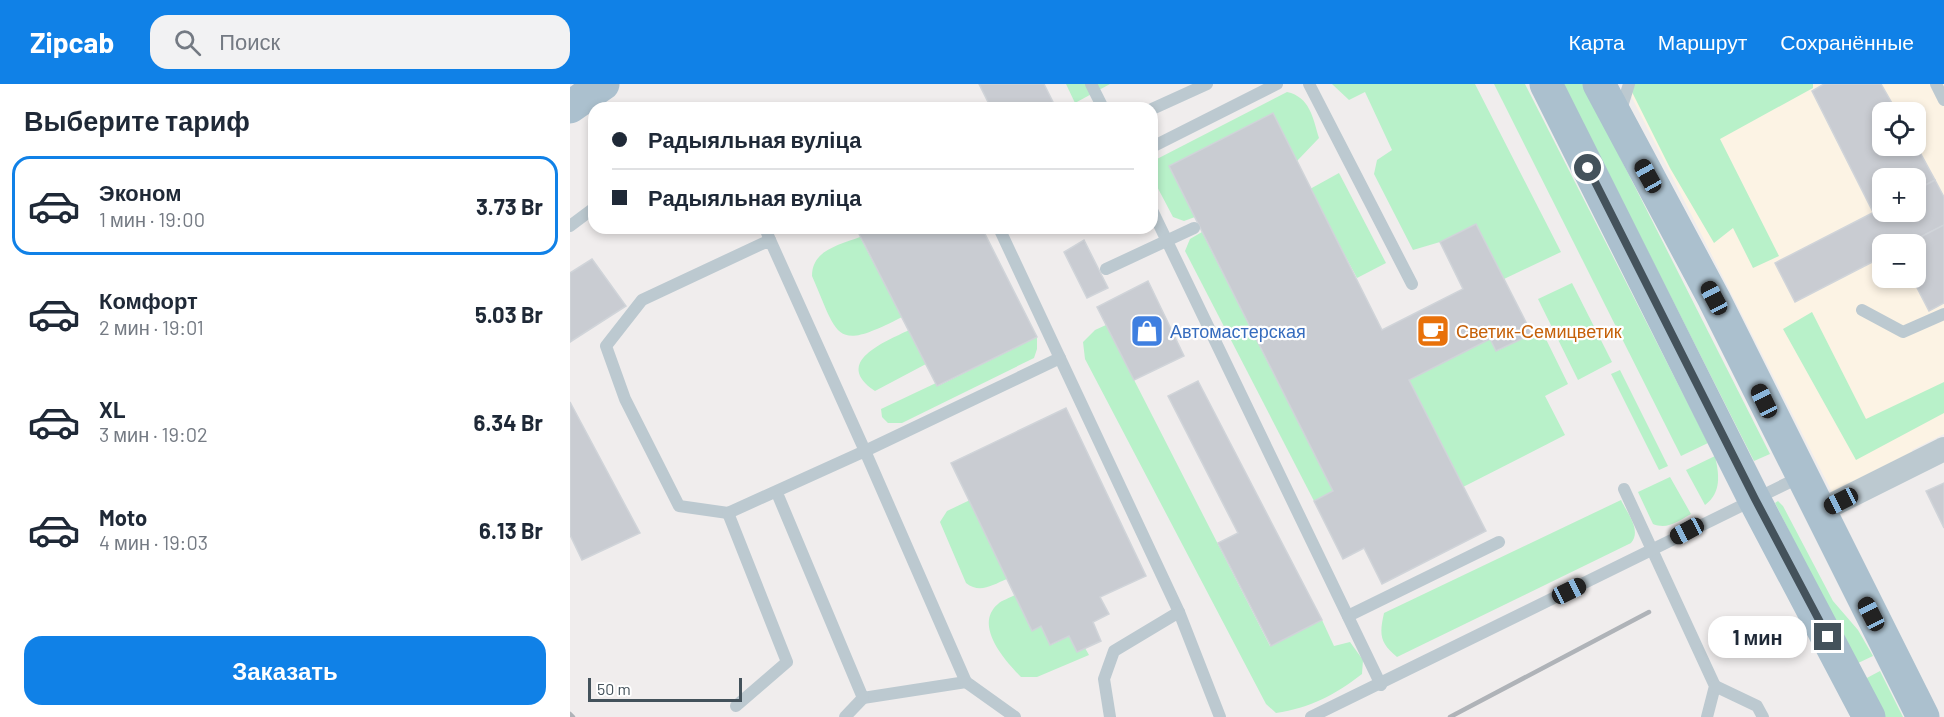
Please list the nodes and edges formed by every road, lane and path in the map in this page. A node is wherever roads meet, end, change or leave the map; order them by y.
1 (603, 84) edge
2 (1091, 84) edge
3 (1207, 84) edge
4 (1277, 84) edge
5 (1309, 84) edge
6 (1546, 84) edge
7 (1599, 84) edge
8 (1629, 84) edge
9 (1936, 84) edge
10 (1944, 100) edge
11 (1100, 102) edge
12 (1158, 105) edge
13 (570, 107) edge
14 (1618, 120) junction
15 (1158, 144) edge
16 (588, 212) edge
17 (1158, 223) edge
18 (570, 226) edge
19 (1194, 228) dead end
20 (767, 234) edge
21 (1002, 234) edge
22 (1166, 240) junction
23 (1106, 268) dead end
24 (1412, 284) dead end
25 (1862, 310) dead end
26 (1944, 314) edge
27 (1060, 358) junction
28 (1944, 449) edge
29 (865, 451) junction
30 (1802, 477) junction
31 (1624, 489) dead end
32 (777, 493) junction
33 (1755, 499) junction
34 (1820, 512) junction
35 (728, 513) junction
36 (1499, 542) dead end
37 (1653, 549) junction
38 (1179, 612) junction
39 (1348, 616) junction
40 (966, 682) junction
41 (1381, 685) junction
42 (1715, 686) junction
43 (863, 698) junction
44 (736, 706) dead end
45 (845, 717) edge
46 (1015, 717) edge
47 (1110, 717) edge
48 (1220, 717) edge
49 (1311, 717) edge
50 (1707, 717) edge
51 (1763, 717) edge
52 (1869, 717) edge
53 (1923, 717) edge

1 - 13 main road
2 - 11 lane
3 - 12 lane
4 - 15 lane
5 - 24 lane
6 - 33 main road
7 - 14 main road
8 - 14 lane
9 - 10 lane
14 - 30 main road
16 - 18 lane
17 - 22 lane
19 - 22 lane
20 - 29 lane
20 - 35 lane
21 - 27 lane
22 - 23 lane
22 - 39 lane
25 - 26 lane
27 - 29 lane
27 - 38 lane
28 - 34 street
29 - 32 lane
29 - 40 lane
30 - 33 lane
30 - 34 main road
31 - 37 lane
32 - 35 lane
32 - 43 lane
33 - 37 lane
33 - 52 main road
34 - 53 main road
35 - 44 lane
36 - 39 lane
37 - 41 lane
37 - 42 lane
38 - 47 lane
38 - 48 lane
39 - 41 lane
40 - 43 lane
40 - 46 lane
41 - 49 lane
42 - 50 lane
42 - 51 lane
43 - 45 lane

